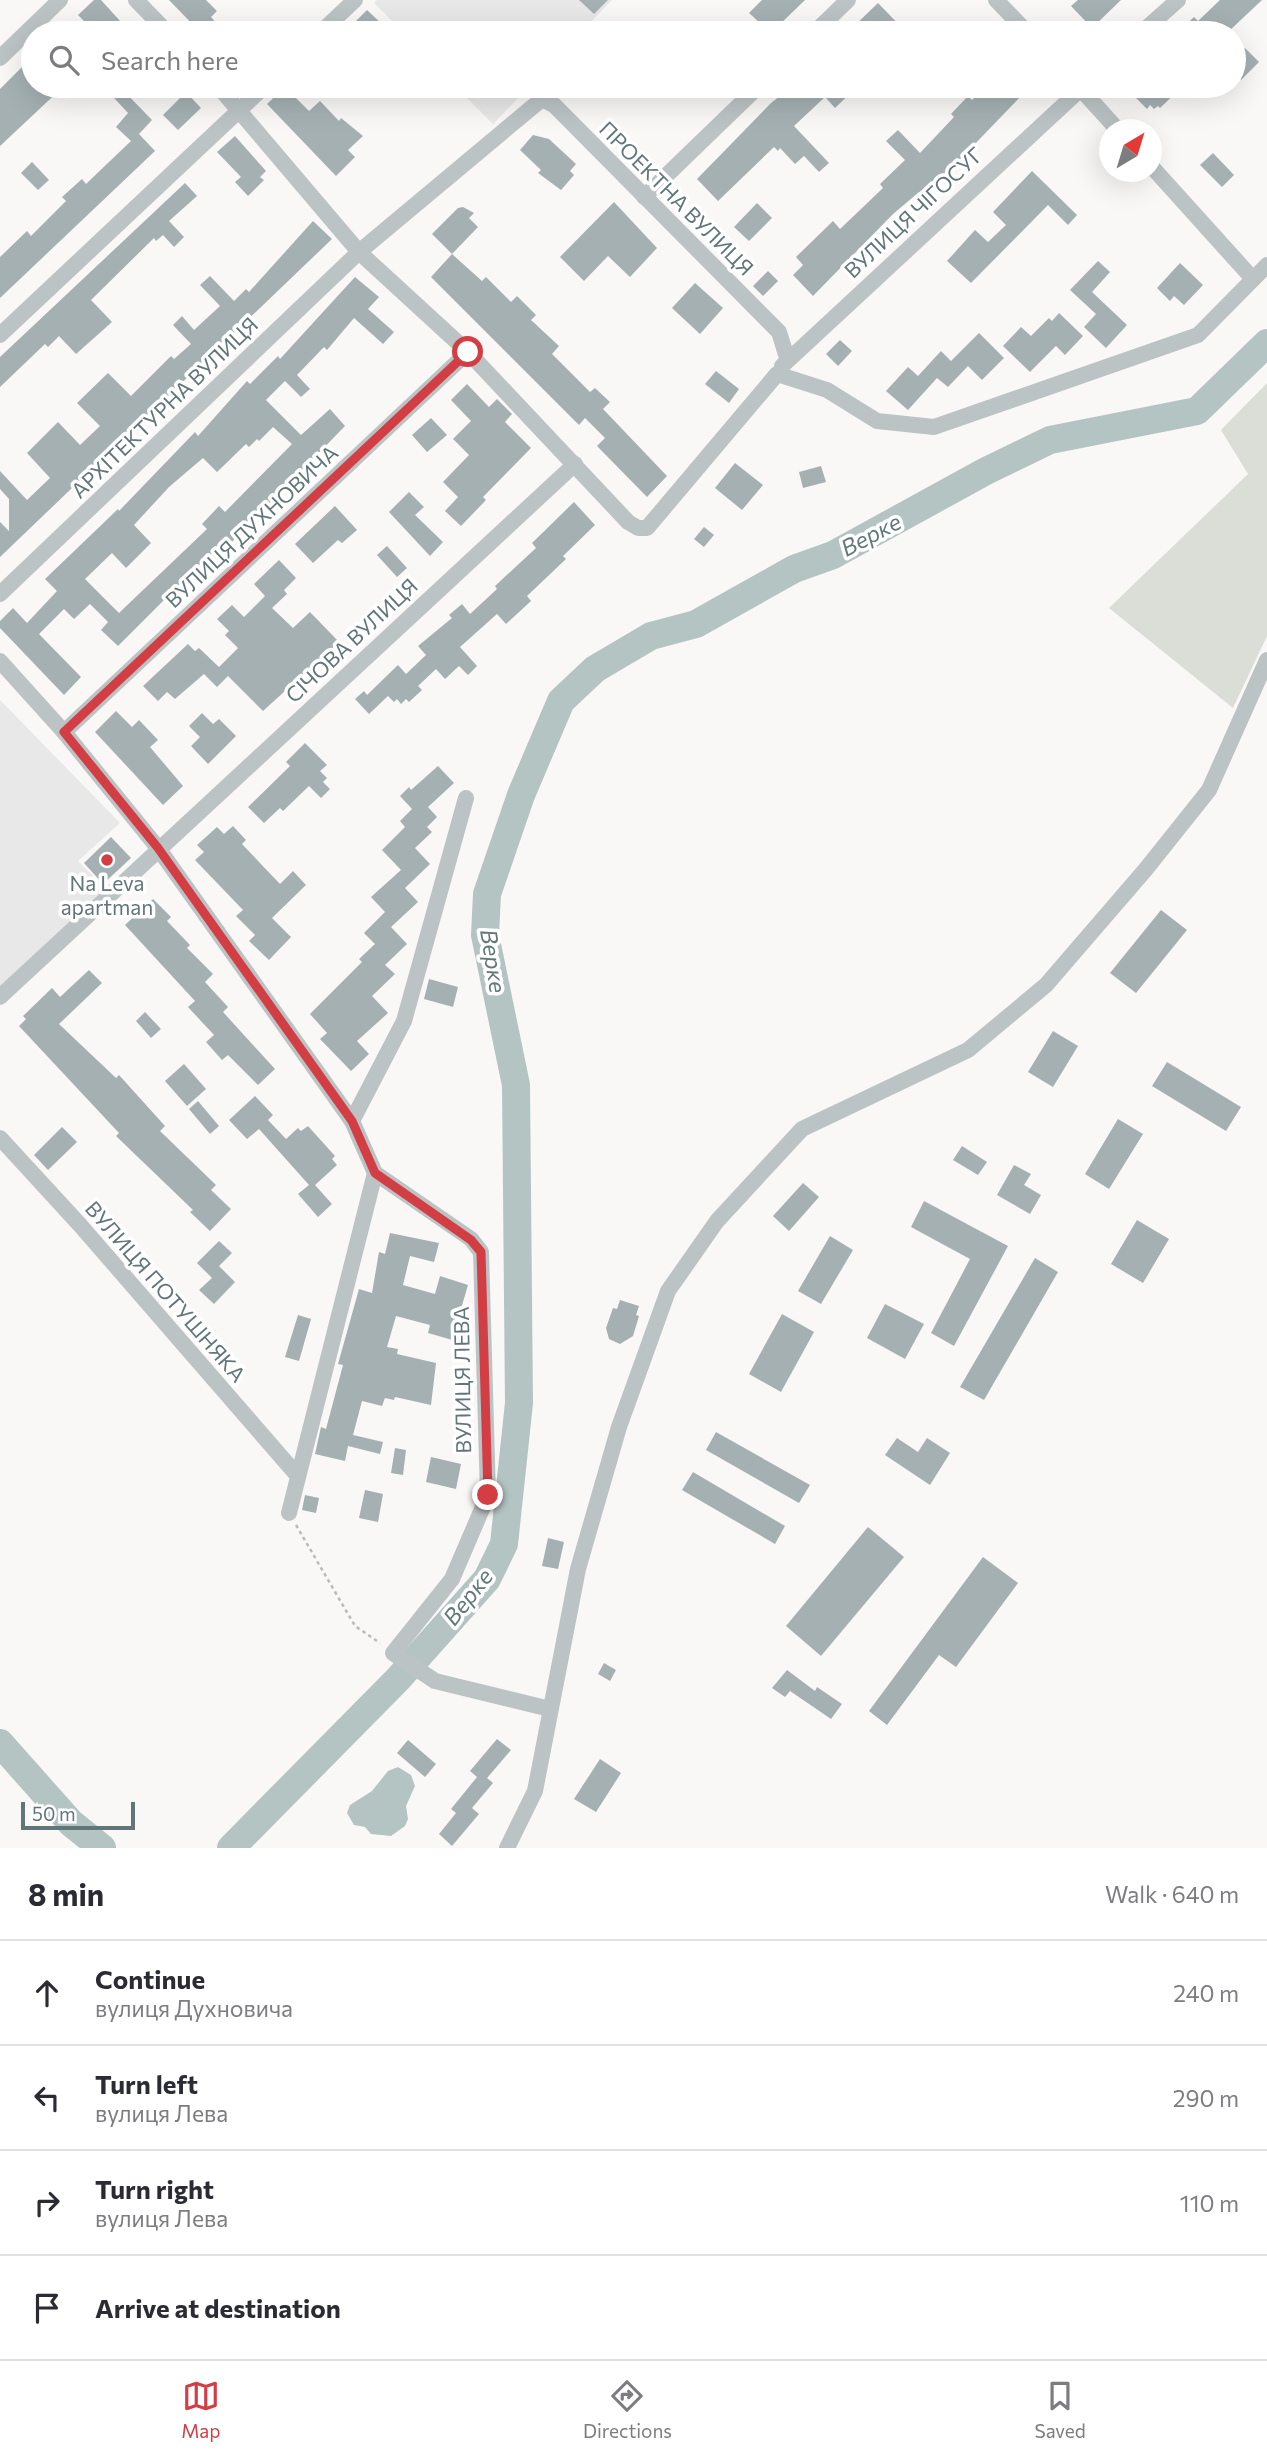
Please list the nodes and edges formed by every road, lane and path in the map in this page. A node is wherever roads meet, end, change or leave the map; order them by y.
1 (60, 0) edge
2 (136, 0) edge
3 (355, 0) edge
4 (848, 0) edge
5 (996, 0) edge
6 (1178, 0) edge
7 (38, 21) edge
8 (156, 21) edge
9 (333, 21) edge
10 (826, 21) edge
11 (1016, 21) edge
12 (1154, 21) edge
13 (21, 38) edge
14 (0, 58) edge
15 (229, 98) edge
16 (252, 98) edge
17 (747, 98) edge
18 (1069, 98) edge
19 (1090, 98) edge
20 (240, 109) junction
21 (1109, 119) edge
22 (1162, 178) edge
23 (644, 197) junction
24 (359, 252) junction
25 (1267, 265) edge
26 (1253, 279) junction
27 (0, 335) edge
28 (468, 352) junction
29 (787, 358) junction
30 (776, 373) junction
31 (575, 464) junction
32 (0, 594) edge
33 (1267, 660) edge
34 (0, 661) edge
35 (64, 732) junction
36 (466, 799) dead end
37 (158, 848) junction
38 (0, 997) edge
39 (352, 1121) junction
40 (0, 1138) edge
41 (375, 1173) junction
42 (297, 1475) junction
43 (289, 1513) joint
44 (395, 1655) junction
45 (550, 1709) junction
46 (508, 1848) edge

1 - 7 street
2 - 8 street
3 - 9 street
4 - 10 street
5 - 11 street
6 - 12 street
13 - 14 street
15 - 20 street
16 - 20 street
17 - 23 street
18 - 29 street, ВУЛИЦЯ ЧІГОСУГ
19 - 21 street
20 - 24 street
20 - 27 street
22 - 26 street
23 - 24 street, ПРОЕКТНА ВУЛИЦЯ
23 - 29 street, ПРОЕКТНА ВУЛИЦЯ
24 - 28 street
24 - 32 street, АРХІТЕКТУРНА ВУЛИЦЯ
25 - 26 street
26 - 30 street
28 - 31 street
28 - 35 street, ВУЛИЦЯ ДУХНОВИЧА
29 - 30 street, ВУЛИЦЯ ЧІГОСУГ
30 - 31 street, ВУЛИЦЯ ЧІГОСУГ
31 - 37 street, СІЧОВА ВУЛИЦЯ
33 - 45 street
34 - 35 street
35 - 37 street
36 - 39 street
37 - 38 street
37 - 39 street
39 - 41 street
40 - 42 street, ВУЛИЦЯ ПОТУШНЯКА
41 - 42 street
41 - 44 street, ВУЛИЦЯ ЛЕВА
42 - 43 street
43 - 44 path
44 - 45 street
45 - 46 street

